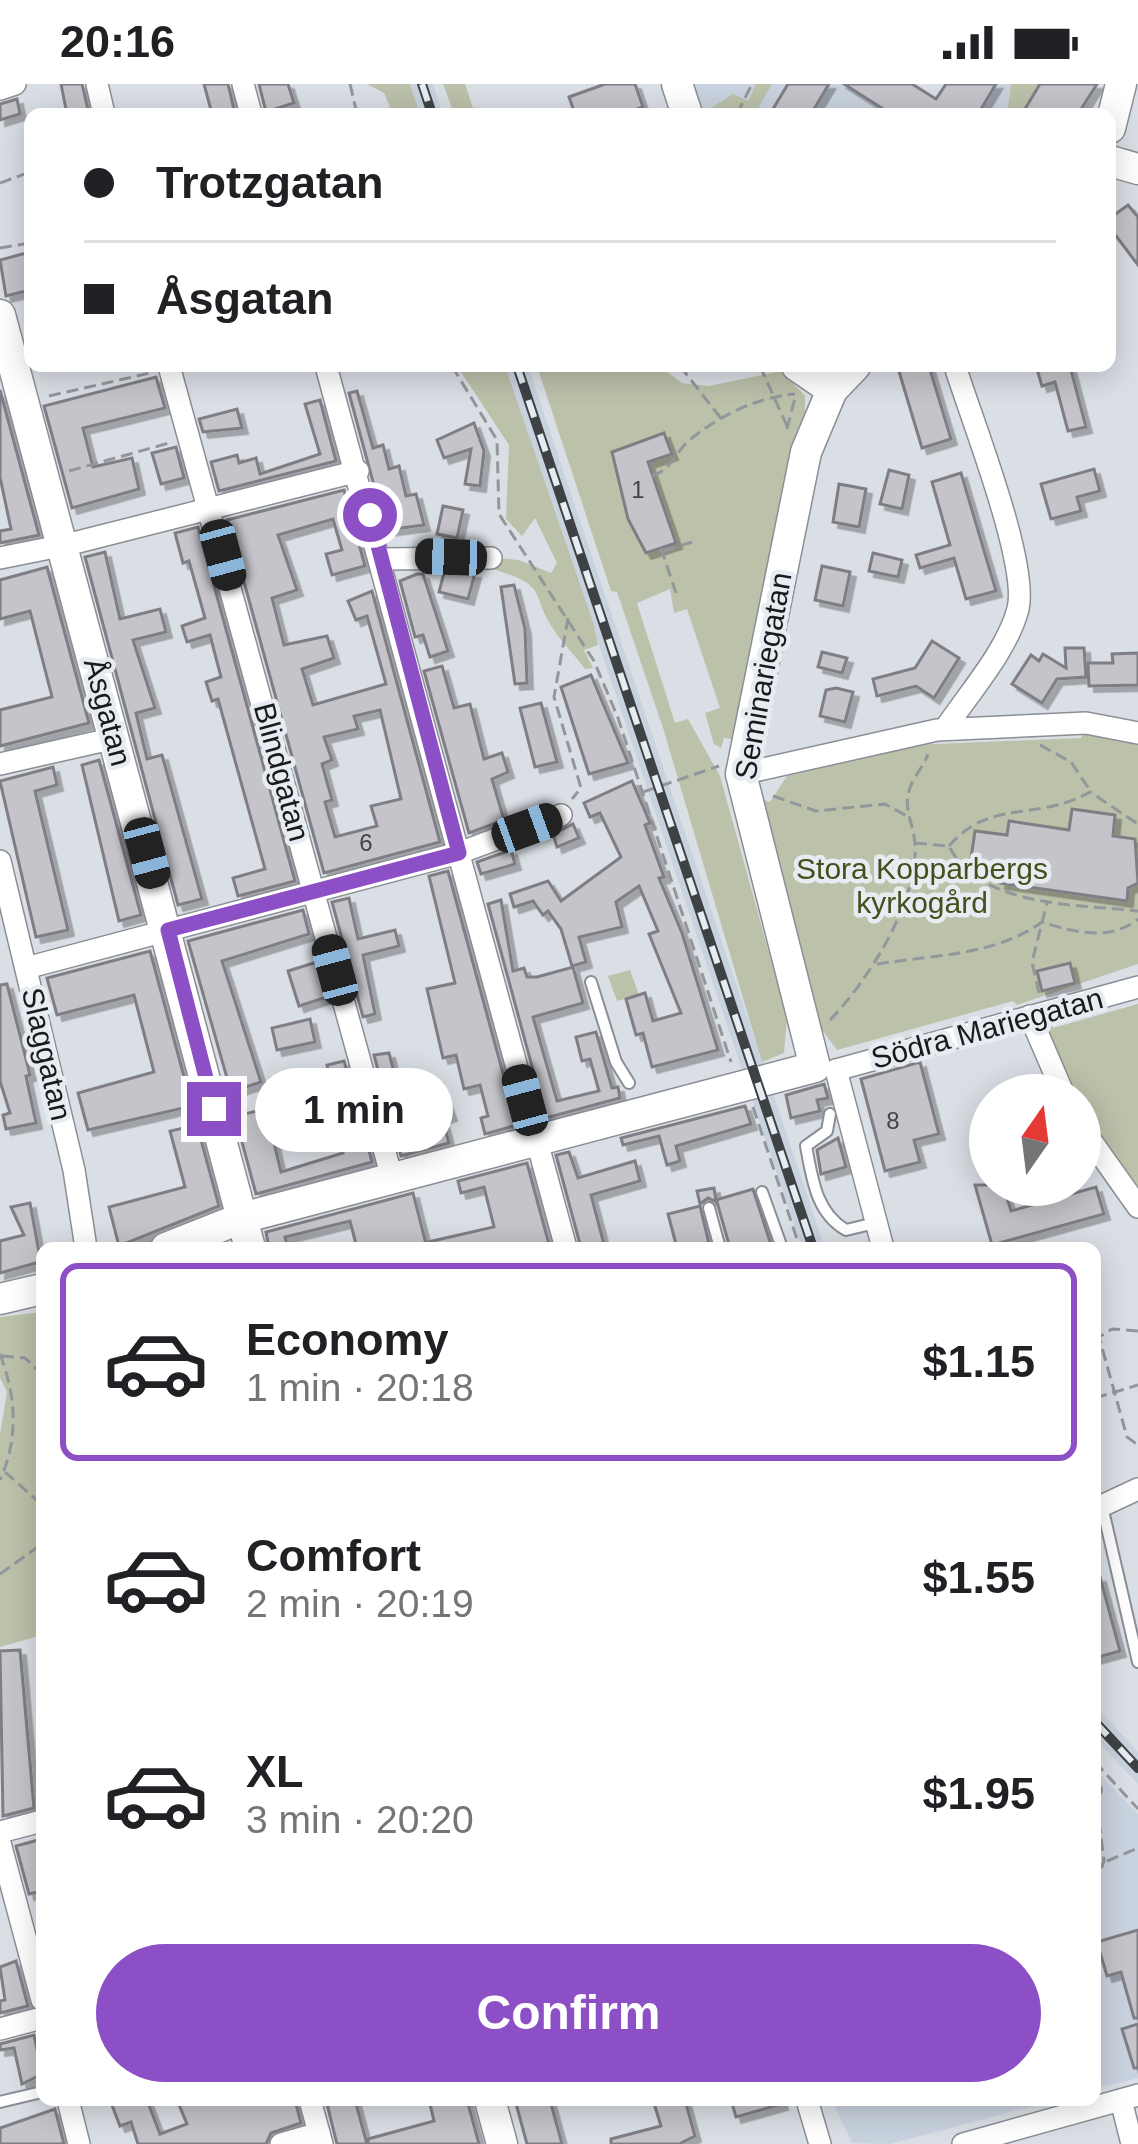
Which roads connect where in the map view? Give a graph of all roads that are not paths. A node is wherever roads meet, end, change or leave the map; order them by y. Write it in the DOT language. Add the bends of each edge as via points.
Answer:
graph roads {
  1 [pos="15,84"];
  2 [pos="0,89"];
  3 [pos="0,315"];
  4 [pos="163,372"];
  5 [pos="328,372"];
  6 [pos="849,372"];
  7 [pos="958,372"];
  8 [pos="797,380"];
  9 [pos="832,390"];
  10 [pos="358,471"];
  11 [pos="210,509"];
  12 [pos="56,547"];
  13 [pos="0,558"];
  14 [pos="490,558"];
  15 [pos="381,559"];
  16 [pos="941,730"];
  17 [pos="1138,734"];
  18 [pos="115,738"];
  19 [pos="0,764"];
  20 [pos="736,774"];
  21 [pos="561,815"];
  22 [pos="459,853"];
  23 [pos="0,861"];
  24 [pos="314,892"];
  25 [pos="168,930"];
  26 [pos="26,968"];
  27 [pos="591,982"];
  28 [pos="1138,987"];
  29 [pos="1035,1006"];
  30 [pos="825,1068"];
  31 [pos="1057,1074"];
  32 [pos="629,1083"];
  33 [pos="830,1114"];
  34 [pos="536,1141"];
  35 [pos="1101,1155"];
  36 [pos="392,1178"];
  37 [pos="762,1192"];
  38 [pos="1138,1207"];
  39 [pos="709,1208"];
  40 [pos="876,1222"];
  41 [pos="238,1231"];
  42 [pos="85,1242"];
  43 [pos="191,1242"];
  44 [pos="564,1242"];
  45 [pos="718,1242"];
  46 [pos="780,1242"];
  47 [pos="881,1242"];
  48 [pos="36,1290"];
  49 [pos="0,1299"];
  50 [pos="1138,1490"];
  51 [pos="1101,1506"];
  52 [pos="1101,1519"];
  53 [pos="1138,1662"];
  54 [pos="36,1823"];
  55 [pos="0,1832"];
  56 [pos="0,1843"];
  57 [pos="36,1978"];
  58 [pos="36,2020"];
  59 [pos="0,2029"];
  60 [pos="36,2093"];
  61 [pos="1129,2097"];
  62 [pos="0,2102"];
  63 [pos="70,2106"];
  64 [pos="312,2106"];
  65 [pos="492,2106"];
  66 [pos="809,2106"];
  67 [pos="1097,2106"];
  68 [pos="320,2139"];
  69 [pos="79,2144"];
  70 [pos="281,2144"];
  71 [pos="502,2144"];
  72 [pos="820,2144"];
  73 [pos="963,2144"];
  74 [pos="1132,2144"];
  1 -- 2 [label="street"];
  3 -- 12 [label="street, Åsgatan"];
  4 -- 11 [label="street, Blindgatan"];
  5 -- 10 [label="street"];
  6 -- 9 [label="street, Seminariegatan"];
  7 -- 16 [label="street" via="1019,598 1011,626"];
  8 -- 9 [label="street"];
  9 -- 20 [label="street, Seminariegatan" via="806,452"];
  10 -- 11 [label="street"];
  10 -- 15 [label="street"];
  11 -- 12 [label="street"];
  11 -- 24 [label="street, Blindgatan"];
  12 -- 13 [label="street"];
  12 -- 18 [label="street, Åsgatan"];
  14 -- 15 [label="street"];
  15 -- 22 [label="street"];
  16 -- 17 [label="street" via="1086,723"];
  16 -- 20 [label="street"];
  18 -- 19 [label="street"];
  18 -- 25 [label="street, Åsgatan"];
  20 -- 30 [label="street, Seminariegatan"];
  21 -- 22 [label="street"];
  22 -- 24 [label="street"];
  22 -- 34 [label="street"];
  23 -- 26 [label="street, Slaggatan"];
  24 -- 25 [label="street"];
  24 -- 36 [label="street, Blindgatan"];
  25 -- 26 [label="street"];
  25 -- 41 [label="street, Åsgatan"];
  26 -- 42 [label="street, Slaggatan"];
  27 -- 32 [label="lane"];
  28 -- 29 [label="street, Södra Mariegatan"];
  29 -- 30 [label="street, Södra Mariegatan"];
  29 -- 31 [label="street"];
  30 -- 34 [label="street, Södra Mariegatan"];
  30 -- 40 [label="street"];
  33 -- 40 [label="lane" via="827,1131 806,1146 815,1192 830,1221 846,1230"];
  34 -- 36 [label="street, Södra Mariegatan"];
  34 -- 44 [label="street"];
  35 -- 38 [label="street"];
  36 -- 41 [label="street, Södra Mariegatan"];
  37 -- 46 [label="lane"];
  39 -- 45 [label="lane"];
  40 -- 47 [label="street"];
  41 -- 43 [label="street, Södra Mariegatan"];
  48 -- 49 [label="street"];
  50 -- 51 [label="street"];
  52 -- 53 [label="lane"];
  54 -- 55 [label="street"];
  56 -- 57 [label="street"];
  58 -- 59 [label="street"];
  60 -- 62 [label="lane"];
  61 -- 74 [label="street"];
  63 -- 69 [label="street"];
  64 -- 68 [label="street"];
  65 -- 71 [label="street"];
  66 -- 72 [label="street"];
  67 -- 73 [label="street"];
  68 -- 70 [label="street"];
}
